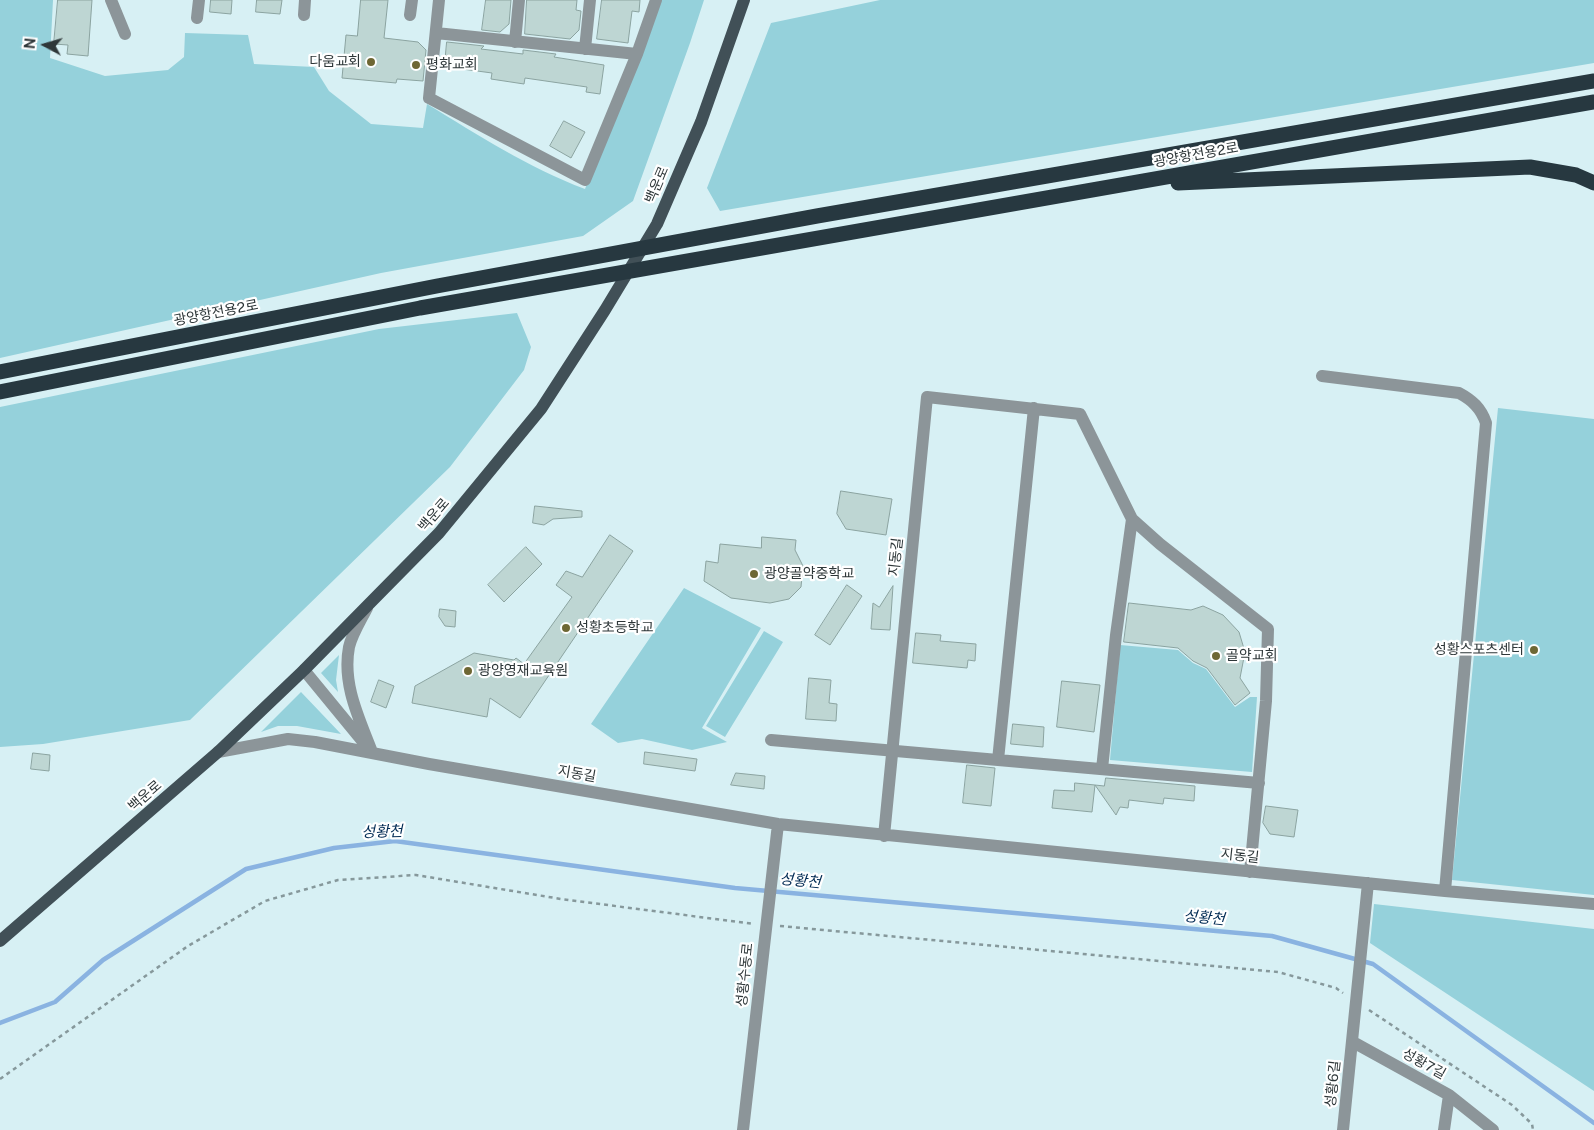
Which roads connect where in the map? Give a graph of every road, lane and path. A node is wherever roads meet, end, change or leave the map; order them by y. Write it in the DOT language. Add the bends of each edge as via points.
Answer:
graph roads {
  1 [pos="111,0"];
  2 [pos="199,0"];
  3 [pos="305,0"];
  4 [pos="412,0"];
  5 [pos="439,0"];
  6 [pos="519,0"];
  7 [pos="590,0"];
  8 [pos="656,0"];
  9 [pos="744,0"];
  10 [pos="304,15"];
  11 [pos="410,15"];
  12 [pos="197,18"];
  13 [pos="436,33"];
  14 [pos="125,34"];
  15 [pos="515,42"];
  16 [pos="585,49"];
  17 [pos="637,54"];
  18 [pos="1594,81"];
  19 [pos="1594,102"];
  20 [pos="1594,183"];
  21 [pos="1114,186"];
  22 [pos="0,372"];
  23 [pos="1322,376"];
  24 [pos="0,392"];
  25 [pos="1034,408"];
  26 [pos="1132,519"];
  27 [pos="368,604"];
  28 [pos="304,670"];
  29 [pos="771,740"];
  30 [pos="891,750"];
  31 [pos="218,752"];
  32 [pos="372,752"];
  33 [pos="998,760"];
  34 [pos="1102,769"];
  35 [pos="1259,783"];
  36 [pos="778,824"];
  37 [pos="884,836"];
  38 [pos="1250,872"];
  39 [pos="1368,883"];
  40 [pos="1445,891"];
  41 [pos="1594,904"];
  42 [pos="0,941"];
  43 [pos="1353,1042"];
  44 [pos="1449,1095"];
  45 [pos="743,1130"];
  46 [pos="1343,1130"];
  47 [pos="1444,1130"];
  48 [pos="1493,1130"];
  1 -- 14 [label="street"];
  2 -- 12 [label="street"];
  3 -- 10 [label="street"];
  4 -- 11 [label="street"];
  5 -- 13 [label="street"];
  6 -- 15 [label="street"];
  7 -- 16 [label="street"];
  8 -- 17 [label="street"];
  9 -- 27 [label="main road, 백운로" via="701,122 656,224 605,310 542,410 439,533"];
  13 -- 15 [label="street"];
  13 -- 17 [label="street" via="429,98 585,180"];
  15 -- 16 [label="street"];
  16 -- 17 [label="street"];
  18 -- 22 [label="highway, 광양항전용2로" via="817,216 437,286"];
  19 -- 21 [label="highway, 광양항전용2로"];
  20 -- 21 [label="highway" via="1576,175 1530,167"];
  21 -- 24 [label="highway, 광양항전용2로" via="420,308"];
  23 -- 40 [label="street" via="1459,392 1477,405 1486,423"];
  25 -- 26 [label="street" via="1080,414"];
  25 -- 30 [label="street, 지동길" via="927,397"];
  25 -- 33 [label="street"];
  26 -- 34 [label="street"];
  26 -- 35 [label="street" via="1268,629"];
  27 -- 28 [label="main road, 백운로"];
  27 -- 32 [label="street" via="349,646 347,676 353,703"];
  28 -- 31 [label="main road, 백운로"];
  28 -- 32 [label="street"];
  29 -- 30 [label="street"];
  30 -- 33 [label="street"];
  30 -- 37 [label="street, 지동길"];
  31 -- 32 [label="street, 지동길" via="288,738"];
  31 -- 42 [label="main road, 백운로"];
  32 -- 36 [label="street, 지동길"];
  33 -- 34 [label="street"];
  34 -- 35 [label="street"];
  35 -- 38 [label="street"];
  36 -- 37 [label="street, 지동길"];
  36 -- 45 [label="street, 성황수동로"];
  37 -- 38 [label="street, 지동길"];
  38 -- 39 [label="street, 지동길"];
  39 -- 40 [label="street, 지동길"];
  39 -- 43 [label="street, 성황6길"];
  40 -- 41 [label="street, 지동길"];
  43 -- 44 [label="street, 성황7길"];
  43 -- 46 [label="street, 성황6길"];
  44 -- 47 [label="street, 성황7길"];
  44 -- 48 [label="street"];
}
